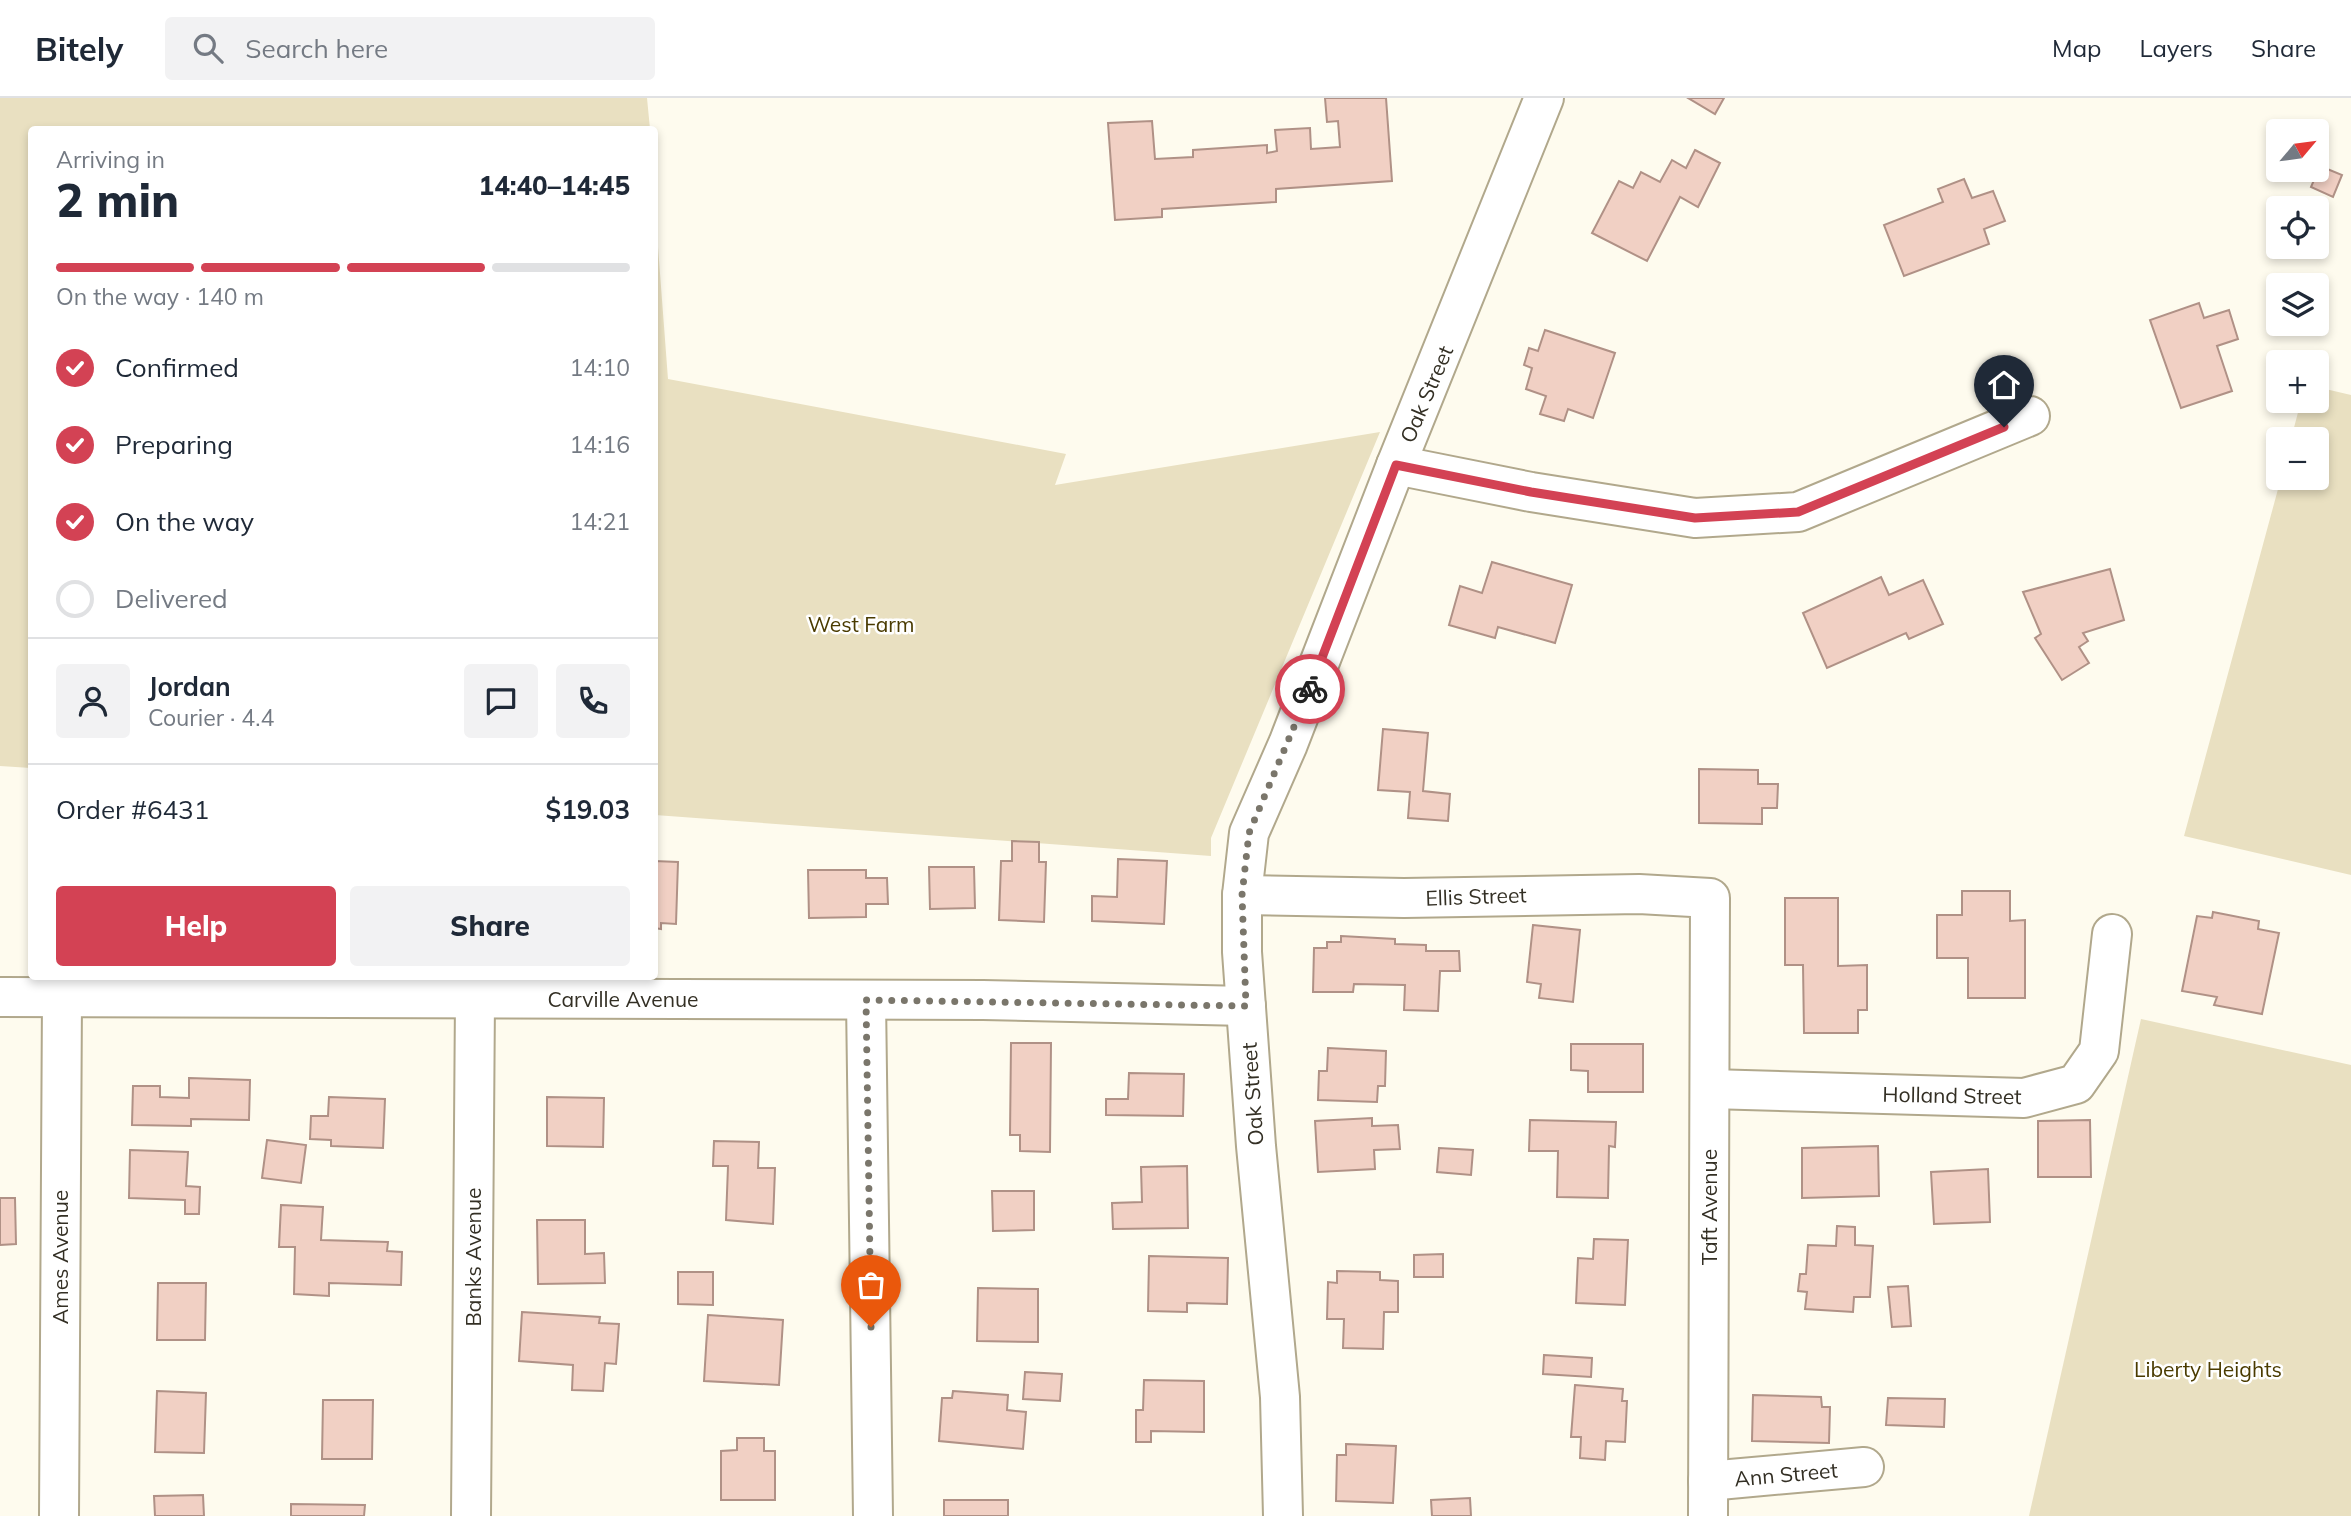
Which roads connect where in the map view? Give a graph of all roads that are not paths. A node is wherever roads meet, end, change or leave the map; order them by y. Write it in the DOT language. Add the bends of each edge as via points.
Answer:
graph roads {
  1 [pos="1544,98"];
  2 [pos="2030,416"];
  3 [pos="1396,465"];
  4 [pos="1242,895"];
  5 [pos="1710,898"];
  6 [pos="2112,934"];
  7 [pos="0,997"];
  8 [pos="62,997"];
  9 [pos="475,998"];
  10 [pos="866,1000"];
  11 [pos="1246,1006"];
  12 [pos="1710,1089"];
  13 [pos="1864,1467"];
  14 [pos="1708,1499"];
  15 [pos="59,1516"];
  16 [pos="471,1516"];
  17 [pos="873,1516"];
  18 [pos="1283,1516"];
  1 -- 3 [label="street, Oak Street"];
  2 -- 3 [label="street" via="1798,512 1695,518"];
  3 -- 4 [label="street, Oak Street" via="1249,833"];
  4 -- 5 [label="street, Ellis Street" via="1639,894"];
  4 -- 11 [label="street, Oak Street"];
  5 -- 12 [label="street, Taft Avenue"];
  6 -- 12 [label="street, Holland Street" via="2099,1051 2076,1084 2024,1098"];
  7 -- 8 [label="street, Carville Avenue"];
  8 -- 9 [label="street, Carville Avenue"];
  8 -- 15 [label="street, Ames Avenue"];
  9 -- 10 [label="street, Carville Avenue"];
  9 -- 16 [label="street, Banks Avenue"];
  10 -- 11 [label="street, Carville Avenue"];
  10 -- 17 [label="street"];
  11 -- 18 [label="street, Oak Street" via="1280,1397"];
  12 -- 14 [label="street, Taft Avenue"];
  13 -- 14 [label="street, Ann Street"];
}
